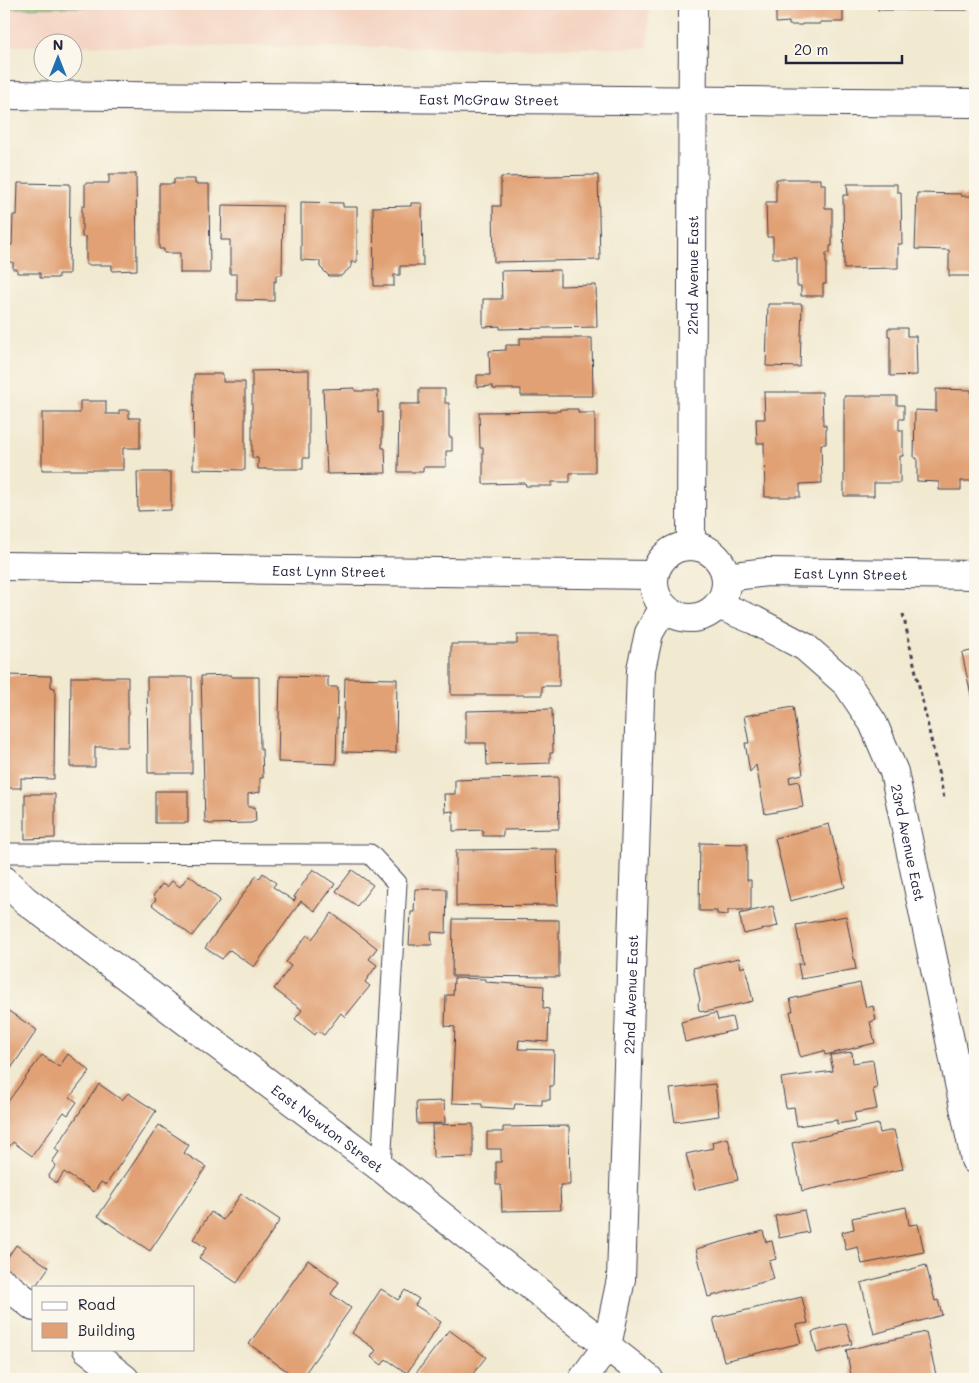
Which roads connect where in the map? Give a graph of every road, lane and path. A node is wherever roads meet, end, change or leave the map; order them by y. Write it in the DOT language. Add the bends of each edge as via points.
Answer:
graph roads {
  1 [pos="693,4"];
  2 [pos="4,95"];
  3 [pos="692,100"];
  4 [pos="975,103"];
  5 [pos="691,545"];
  6 [pos="4,566"];
  7 [pos="654,575"];
  8 [pos="975,575"];
  9 [pos="726,577"];
  10 [pos="718,605"];
  11 [pos="664,607"];
  12 [pos="903,614"];
  13 [pos="944,798"];
  14 [pos="4,853"];
  15 [pos="4,880"];
  16 [pos="975,1160"];
  17 [pos="381,1168"];
  18 [pos="4,1283"];
  19 [pos="32,1305"];
  20 [pos="607,1346"];
  21 [pos="88,1350"];
  22 [pos="125,1379"];
  23 [pos="583,1379"];
  24 [pos="649,1379"];
  1 -- 3 [label="street, 22nd Avenue East"];
  2 -- 3 [label="street, East McGraw Street"];
  3 -- 4 [label="street, East McGraw Street"];
  3 -- 5 [label="street, 22nd Avenue East"];
  5 -- 7 [label="street" via="666,554"];
  5 -- 9 [label="street" via="701,546 721,560"];
  6 -- 7 [label="street, East Lynn Street"];
  7 -- 11 [label="street" via="654,586"];
  8 -- 9 [label="street, East Lynn Street" via="767,572"];
  9 -- 10 [label="street" via="724,596"];
  10 -- 11 [label="street" via="697,618 685,618"];
  10 -- 16 [label="street, 23rd Avenue East" via="805,647 847,684 873,723 894,772"];
  11 -- 20 [label="street, 22nd Avenue East" via="649,633 641,669 620,1279"];
  12 -- 13 [label="path"];
  14 -- 17 [label="lane" via="370,854 397,883"];
  15 -- 17 [label="street, East Newton Street" via="26,900"];
  17 -- 20 [label="street, East Newton Street"];
  18 -- 19 [label="street"];
  20 -- 23 [label="street, 22nd Avenue East"];
  20 -- 24 [label="street, East Newton Street"];
  21 -- 22 [label="street"];
}
